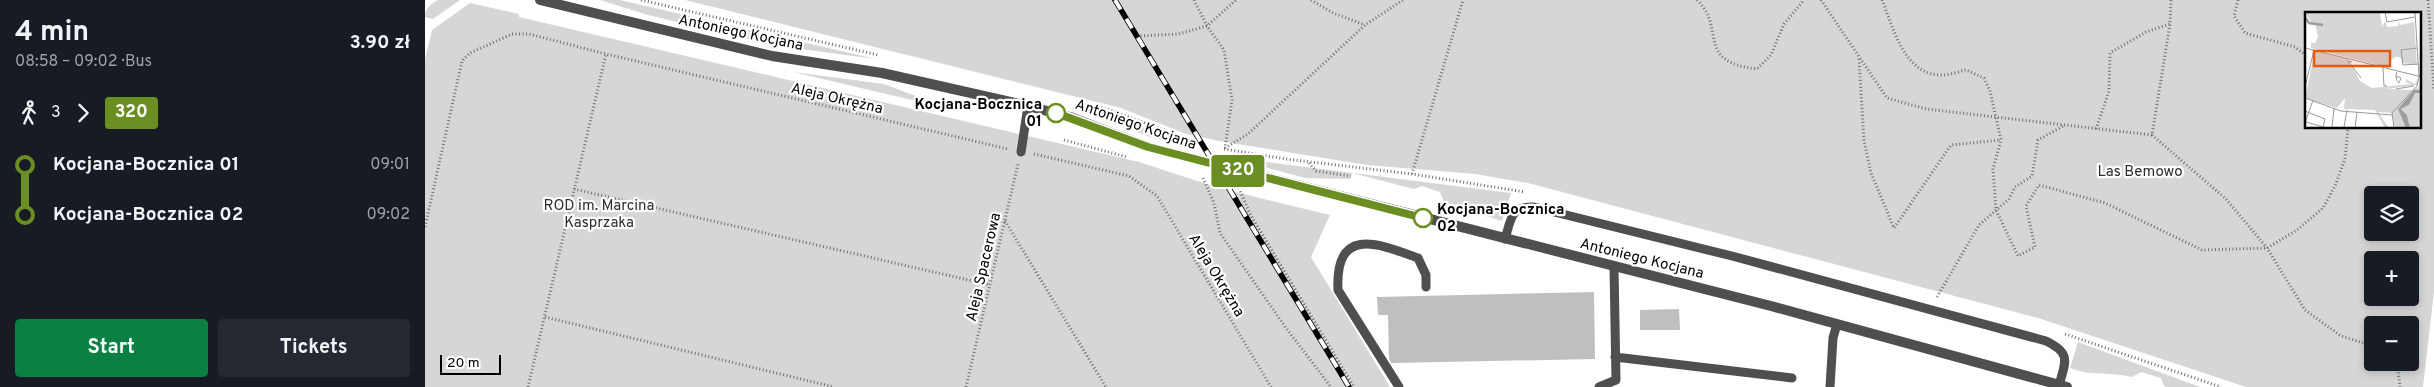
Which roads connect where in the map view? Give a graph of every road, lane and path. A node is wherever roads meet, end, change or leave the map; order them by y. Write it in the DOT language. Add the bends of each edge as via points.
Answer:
graph roads {
  1 [pos="540,0"];
  2 [pos="641,0"];
  3 [pos="1194,0"];
  4 [pos="1236,0"];
  5 [pos="1311,0"];
  6 [pos="1403,0"];
  7 [pos="1463,0"];
  8 [pos="1697,0"];
  9 [pos="1804,0"];
  10 [pos="1821,0"];
  11 [pos="1883,0"];
  12 [pos="2171,0"];
  13 [pos="2238,0"];
  14 [pos="2428,0"];
  15 [pos="2170,24"];
  16 [pos="1365,25"];
  17 [pos="1207,26"];
  18 [pos="1137,36"];
  19 [pos="606,54"];
  20 [pos="2305,54"];
  21 [pos="881,56"];
  22 [pos="1859,58"];
  23 [pos="2434,90"];
  24 [pos="1028,106"];
  25 [pos="1996,116"];
  26 [pos="2065,125"];
  27 [pos="2096,128"];
  28 [pos="2348,129"];
  29 [pos="2152,135"];
  30 [pos="2001,140"];
  31 [pos="1021,152"];
  32 [pos="1309,162"];
  33 [pos="1412,174"];
  34 [pos="1351,176"];
  35 [pos="1203,178"];
  36 [pos="1239,188"];
  37 [pos="574,189"];
  38 [pos="1996,210"];
  39 [pos="1005,221"];
  40 [pos="425,227"];
  41 [pos="1505,239"];
  42 [pos="2267,248"];
  43 [pos="1614,267"];
  44 [pos="990,285"];
  45 [pos="1426,287"];
  46 [pos="1936,300"];
  47 [pos="545,317"];
  48 [pos="1837,324"];
  49 [pos="2364,343"];
  50 [pos="1615,357"];
  51 [pos="2398,371"];
  52 [pos="1792,378"];
  53 [pos="2063,386"];
  54 [pos="528,387"];
  55 [pos="834,387"];
  56 [pos="966,387"];
  57 [pos="1106,387"];
  58 [pos="1271,387"];
  59 [pos="1331,387"];
  60 [pos="1354,387"];
  61 [pos="1399,387"];
  62 [pos="1599,387"];
  63 [pos="1830,387"];
  64 [pos="2400,387"];
  1 -- 24 [label="street, Antoniego Kocjana" via="772,56 882,73"];
  2 -- 21 [label="path"];
  3 -- 17 [label="path"];
  4 -- 17 [label="path"];
  5 -- 16 [label="path" via="1333,13"];
  6 -- 16 [label="path"];
  7 -- 33 [label="path"];
  8 -- 9 [label="path" via="1705,8 1717,52 1736,66 1757,69 1771,55 1784,24"];
  10 -- 22 [label="path"];
  11 -- 25 [label="path" via="1909,61 1929,73 1944,75 1966,70 1984,78"];
  12 -- 15 [label="path"];
  13 -- 20 [label="path" via="2234,16 2245,33 2295,46"];
  14 -- 23 [label="path"];
  15 -- 27 [label="path" via="2146,32 2110,53 2109,91"];
  15 -- 29 [label="path"];
  16 -- 17 [label="path" via="1248,134 1225,149 1232,100 1224,50"];
  17 -- 18 [label="path" via="1178,34"];
  19 -- 31 [label="path, Aleja Okrężna"];
  19 -- 37 [label="path"];
  19 -- 40 [label="path, Aleja Okrężna" via="529,34 512,34 470,53 462,61"];
  22 -- 25 [label="path" via="1887,98 1926,109"];
  22 -- 30 [label="path" via="1864,141 1871,173 1894,228 1951,145"];
  24 -- 31 [label="lane"];
  24 -- 41 [label="street, Antoniego Kocjana" via="1070,117 1148,147"];
  25 -- 26 [label="path"];
  25 -- 30 [label="path"];
  26 -- 27 [label="path"];
  26 -- 38 [label="path" via="2038,140 2032,176 2015,187 2009,199"];
  27 -- 29 [label="path"];
  28 -- 42 [label="path" via="2345,159 2323,208 2297,230"];
  29 -- 42 [label="path" via="2226,199"];
  30 -- 38 [label="path" via="1993,169"];
  31 -- 39 [label="path, Aleja Spacerowa"];
  31 -- 58 [label="path, Aleja Okrężna" via="1129,176 1157,196"];
  32 -- 34 [label="path" via="1316,171"];
  35 -- 59 [label="path" via="1214,203 1220,233"];
  36 -- 60 [label="path" via="1250,214"];
  37 -- 44 [label="path"];
  37 -- 47 [label="path"];
  38 -- 42 [label="path" via="2018,256 2035,247 2026,206 2039,186 2105,203 2202,250"];
  38 -- 46 [label="path" via="1979,225"];
  39 -- 44 [label="path, Aleja Spacerowa"];
  39 -- 57 [label="path"];
  41 -- 43 [label="street, Antoniego Kocjana"];
  41 -- 53 [label="lane" via="1517,210 1534,207 1741,259 2046,341 2064,354"];
  42 -- 49 [label="path" via="2305,310 2341,336"];
  43 -- 48 [label="street, Antoniego Kocjana"];
  43 -- 50 [label="lane"];
  44 -- 56 [label="path, Aleja Spacerowa"];
  45 -- 61 [label="lane" via="1418,258 1380,244 1367,243 1351,248 1340,260 1337,290"];
  47 -- 54 [label="path"];
  47 -- 55 [label="path"];
  48 -- 53 [label="street, Antoniego Kocjana"];
  48 -- 63 [label="lane"];
  50 -- 52 [label="lane"];
  50 -- 62 [label="lane" via="1616,380"];
  51 -- 64 [label="path"];
}
